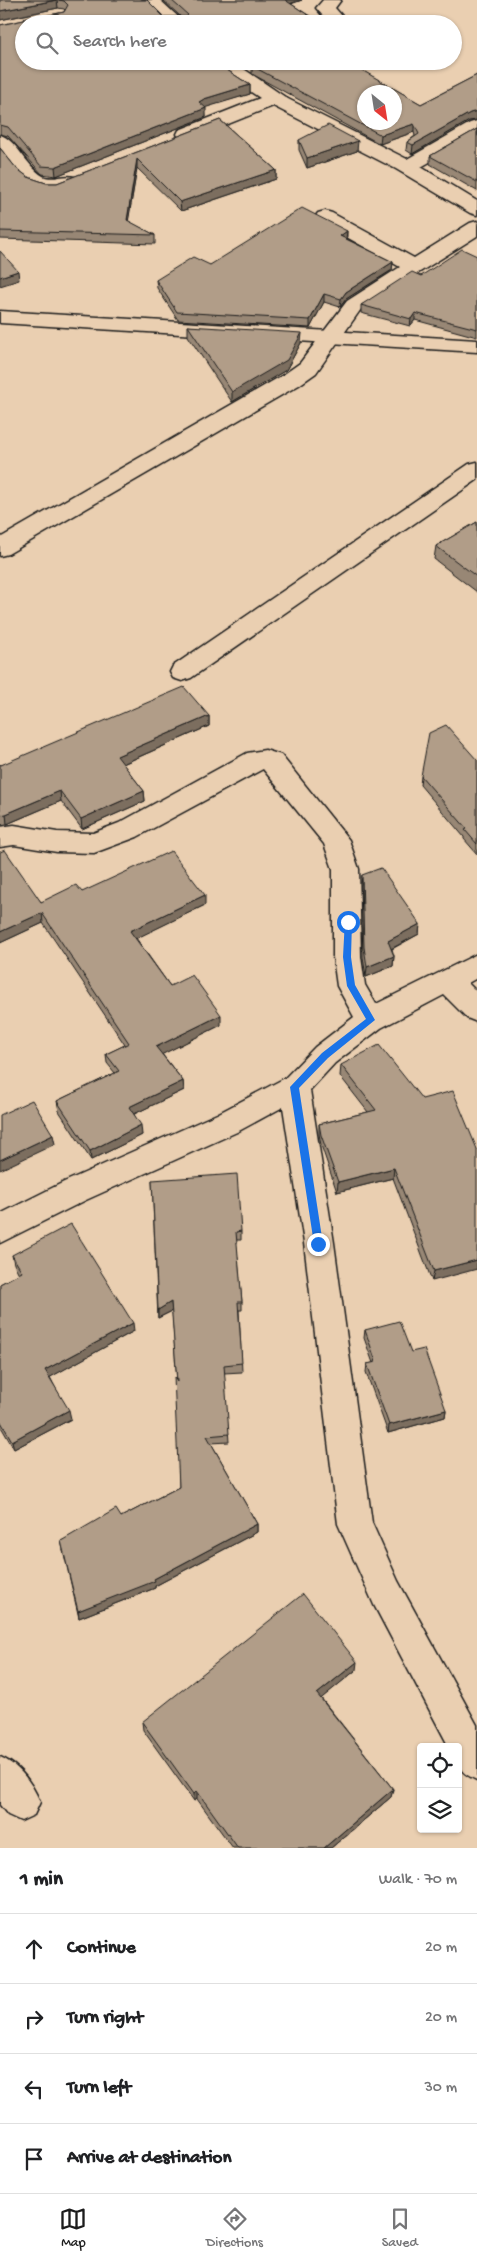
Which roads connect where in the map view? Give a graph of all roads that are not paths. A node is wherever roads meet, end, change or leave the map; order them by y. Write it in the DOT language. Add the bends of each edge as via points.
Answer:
graph roads {
  1 [pos="150,0"];
  2 [pos="332,0"];
  3 [pos="167,15"];
  4 [pos="332,15"];
  5 [pos="231,70"];
  6 [pos="273,100"];
  7 [pos="477,127"];
  8 [pos="0,140"];
  9 [pos="166,142"];
  10 [pos="406,168"];
  11 [pos="85,174"];
  12 [pos="477,209"];
  13 [pos="325,217"];
  14 [pos="477,227"];
  15 [pos="414,267"];
  16 [pos="0,318"];
  17 [pos="331,336"];
  18 [pos="477,346"];
  19 [pos="477,469"];
  20 [pos="0,548"];
  21 [pos="182,672"];
  22 [pos="0,837"];
  23 [pos="477,965"];
  24 [pos="447,980"];
  25 [pos="477,1010"];
  26 [pos="371,1020"];
  27 [pos="295,1087"];
  28 [pos="0,1229"];
  29 [pos="477,1762"];
  1 -- 3 [label="street"];
  2 -- 4 [label="street" via="325,8"];
  5 -- 6 [label="street"];
  6 -- 9 [label="street"];
  6 -- 10 [label="street"];
  7 -- 10 [label="street"];
  8 -- 11 [label="street" via="34,180 42,184 58,184"];
  10 -- 12 [label="street"];
  13 -- 15 [label="street"];
  14 -- 15 [label="street"];
  15 -- 17 [label="street" via="354,305"];
  16 -- 17 [label="street"];
  17 -- 18 [label="street"];
  17 -- 20 [label="street" via="308,368 291,380"];
  19 -- 21 [label="street"];
  22 -- 26 [label="street" via="14,835 57,842 94,843 128,830 256,760 266,759 272,762 336,840 346,869 347,957 351,986"];
  23 -- 24 [label="street"];
  24 -- 25 [label="street"];
  24 -- 26 [label="street"];
  26 -- 27 [label="street" via="325,1055"];
  27 -- 28 [label="street" via="226,1123 75,1190"];
  27 -- 29 [label="street" via="355,1524 386,1593"];
}
